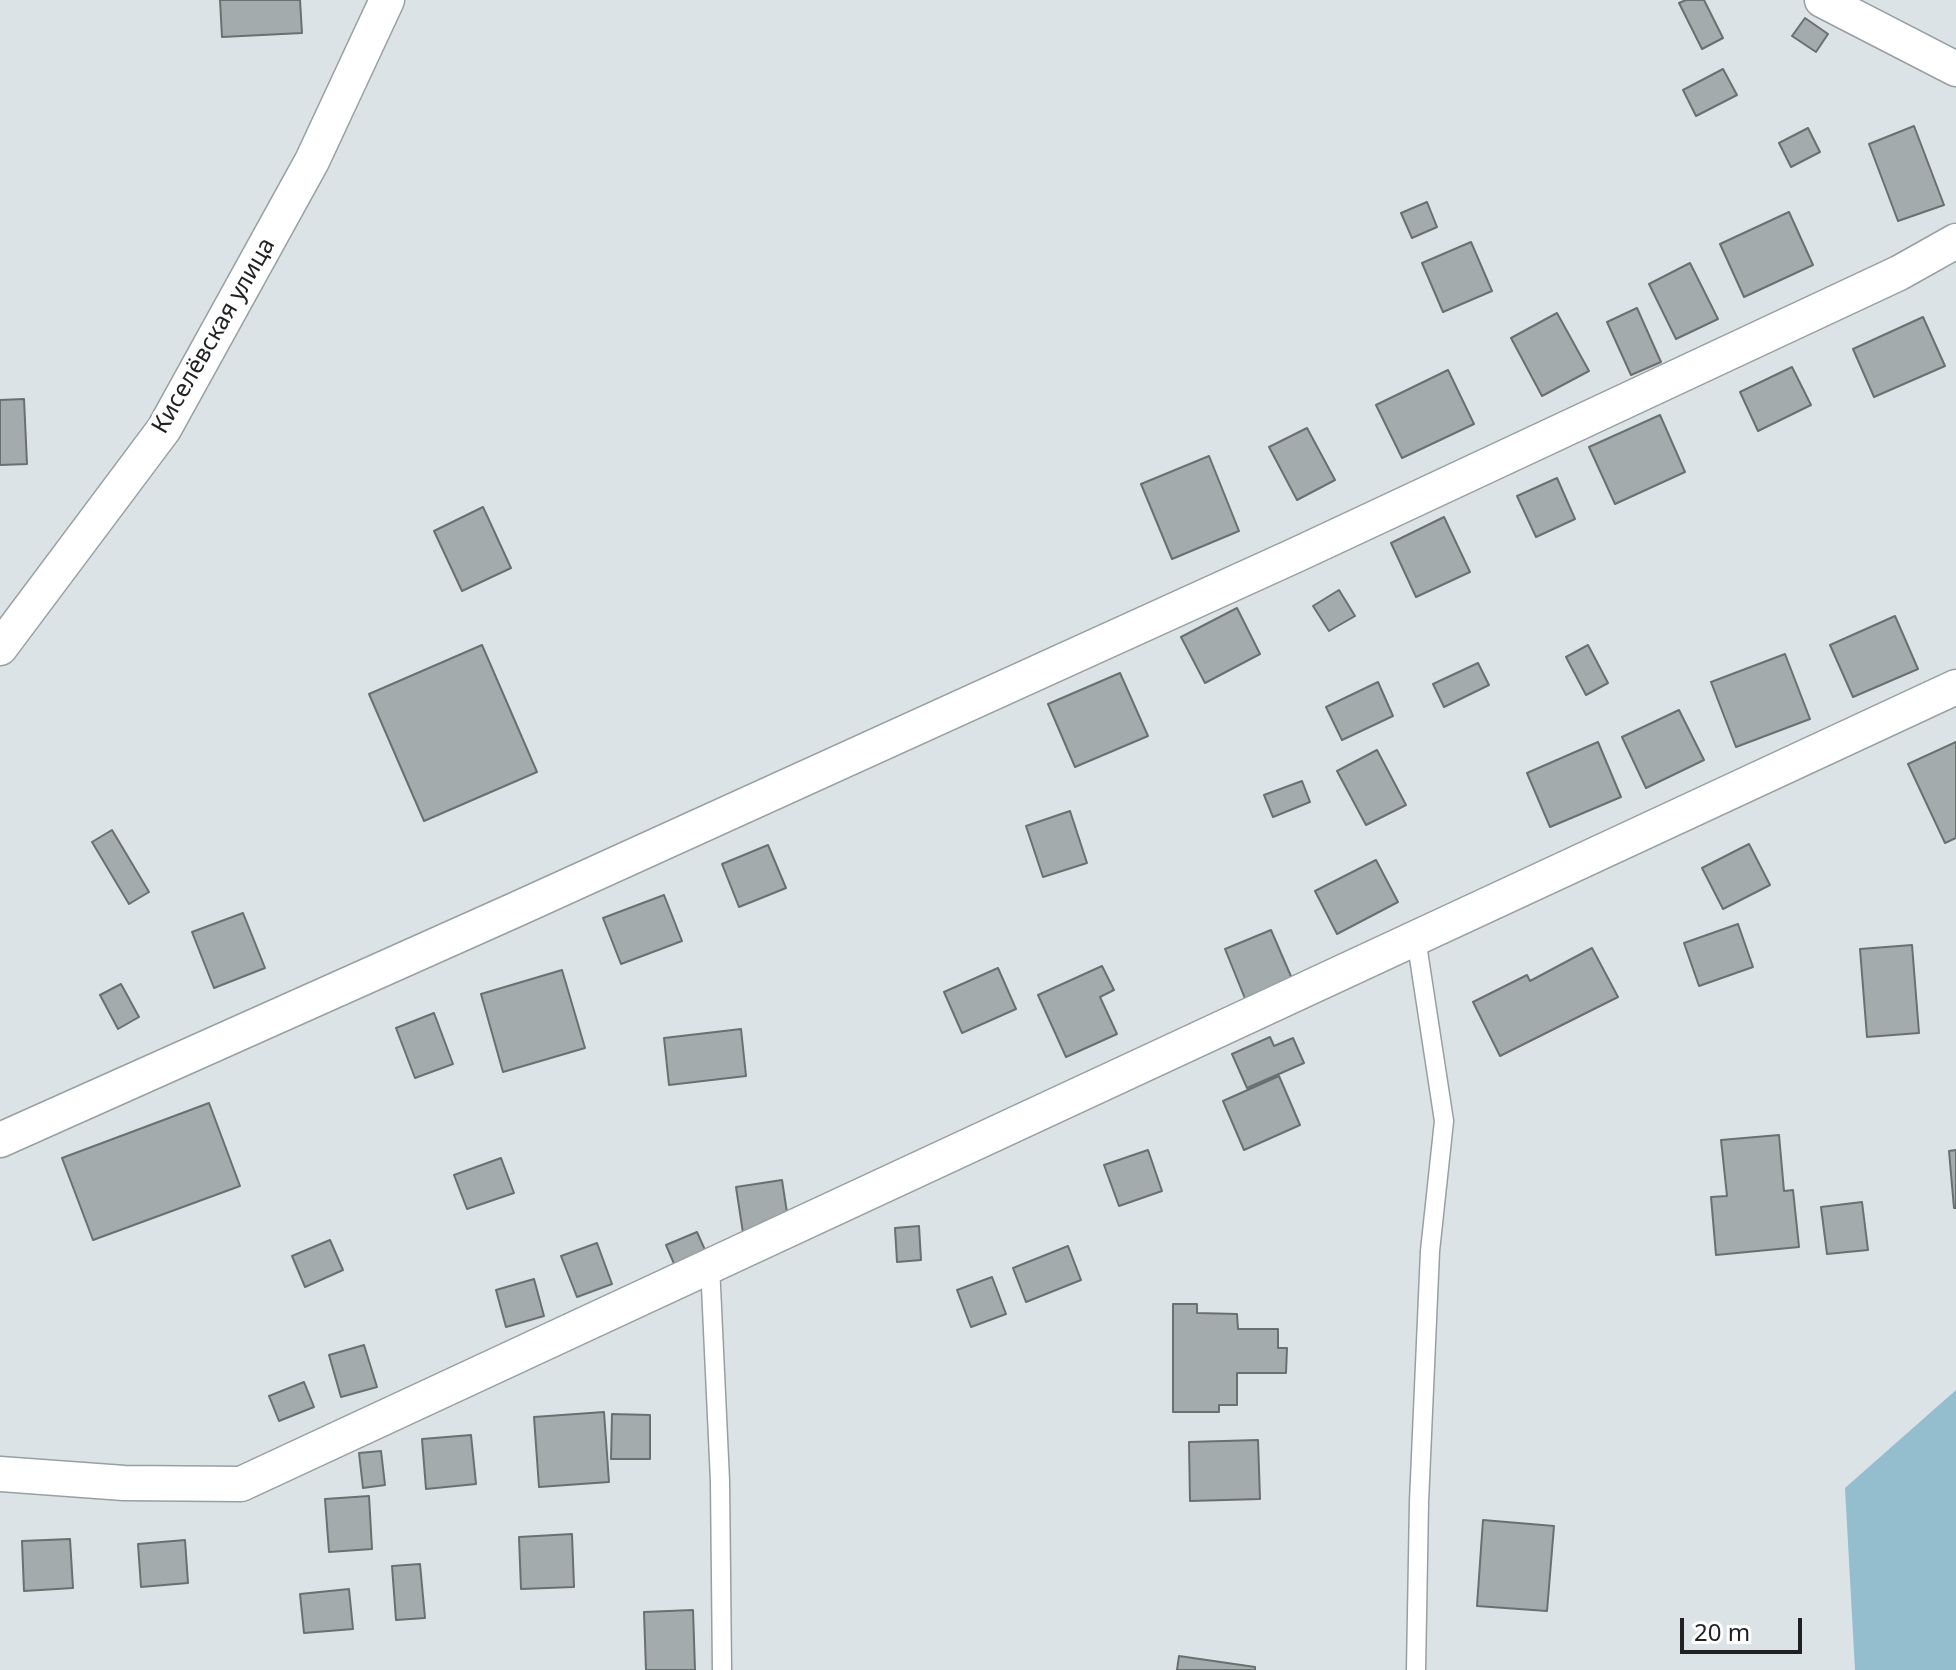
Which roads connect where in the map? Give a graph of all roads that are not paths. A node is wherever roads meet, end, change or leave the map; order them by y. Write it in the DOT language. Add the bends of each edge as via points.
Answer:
graph roads {
  1 [pos="387,0"];
  2 [pos="1822,0"];
  3 [pos="1956,69"];
  4 [pos="1956,241"];
  5 [pos="0,648"];
  6 [pos="1956,687"];
  7 [pos="1416,938"];
  8 [pos="0,1140"];
  9 [pos="710,1265"];
  10 [pos="0,1474"];
  11 [pos="722,1670"];
  12 [pos="1416,1670"];
  1 -- 5 [label="street, Киселёвская улица" via="312,161 164,429"];
  2 -- 3 [label="street"];
  4 -- 8 [label="street" via="1899,273 1296,555"];
  6 -- 7 [label="street"];
  7 -- 9 [label="street"];
  7 -- 12 [label="lane" via="1444,1121 1430,1267"];
  9 -- 10 [label="street" via="241,1484"];
  9 -- 11 [label="lane"];
}
